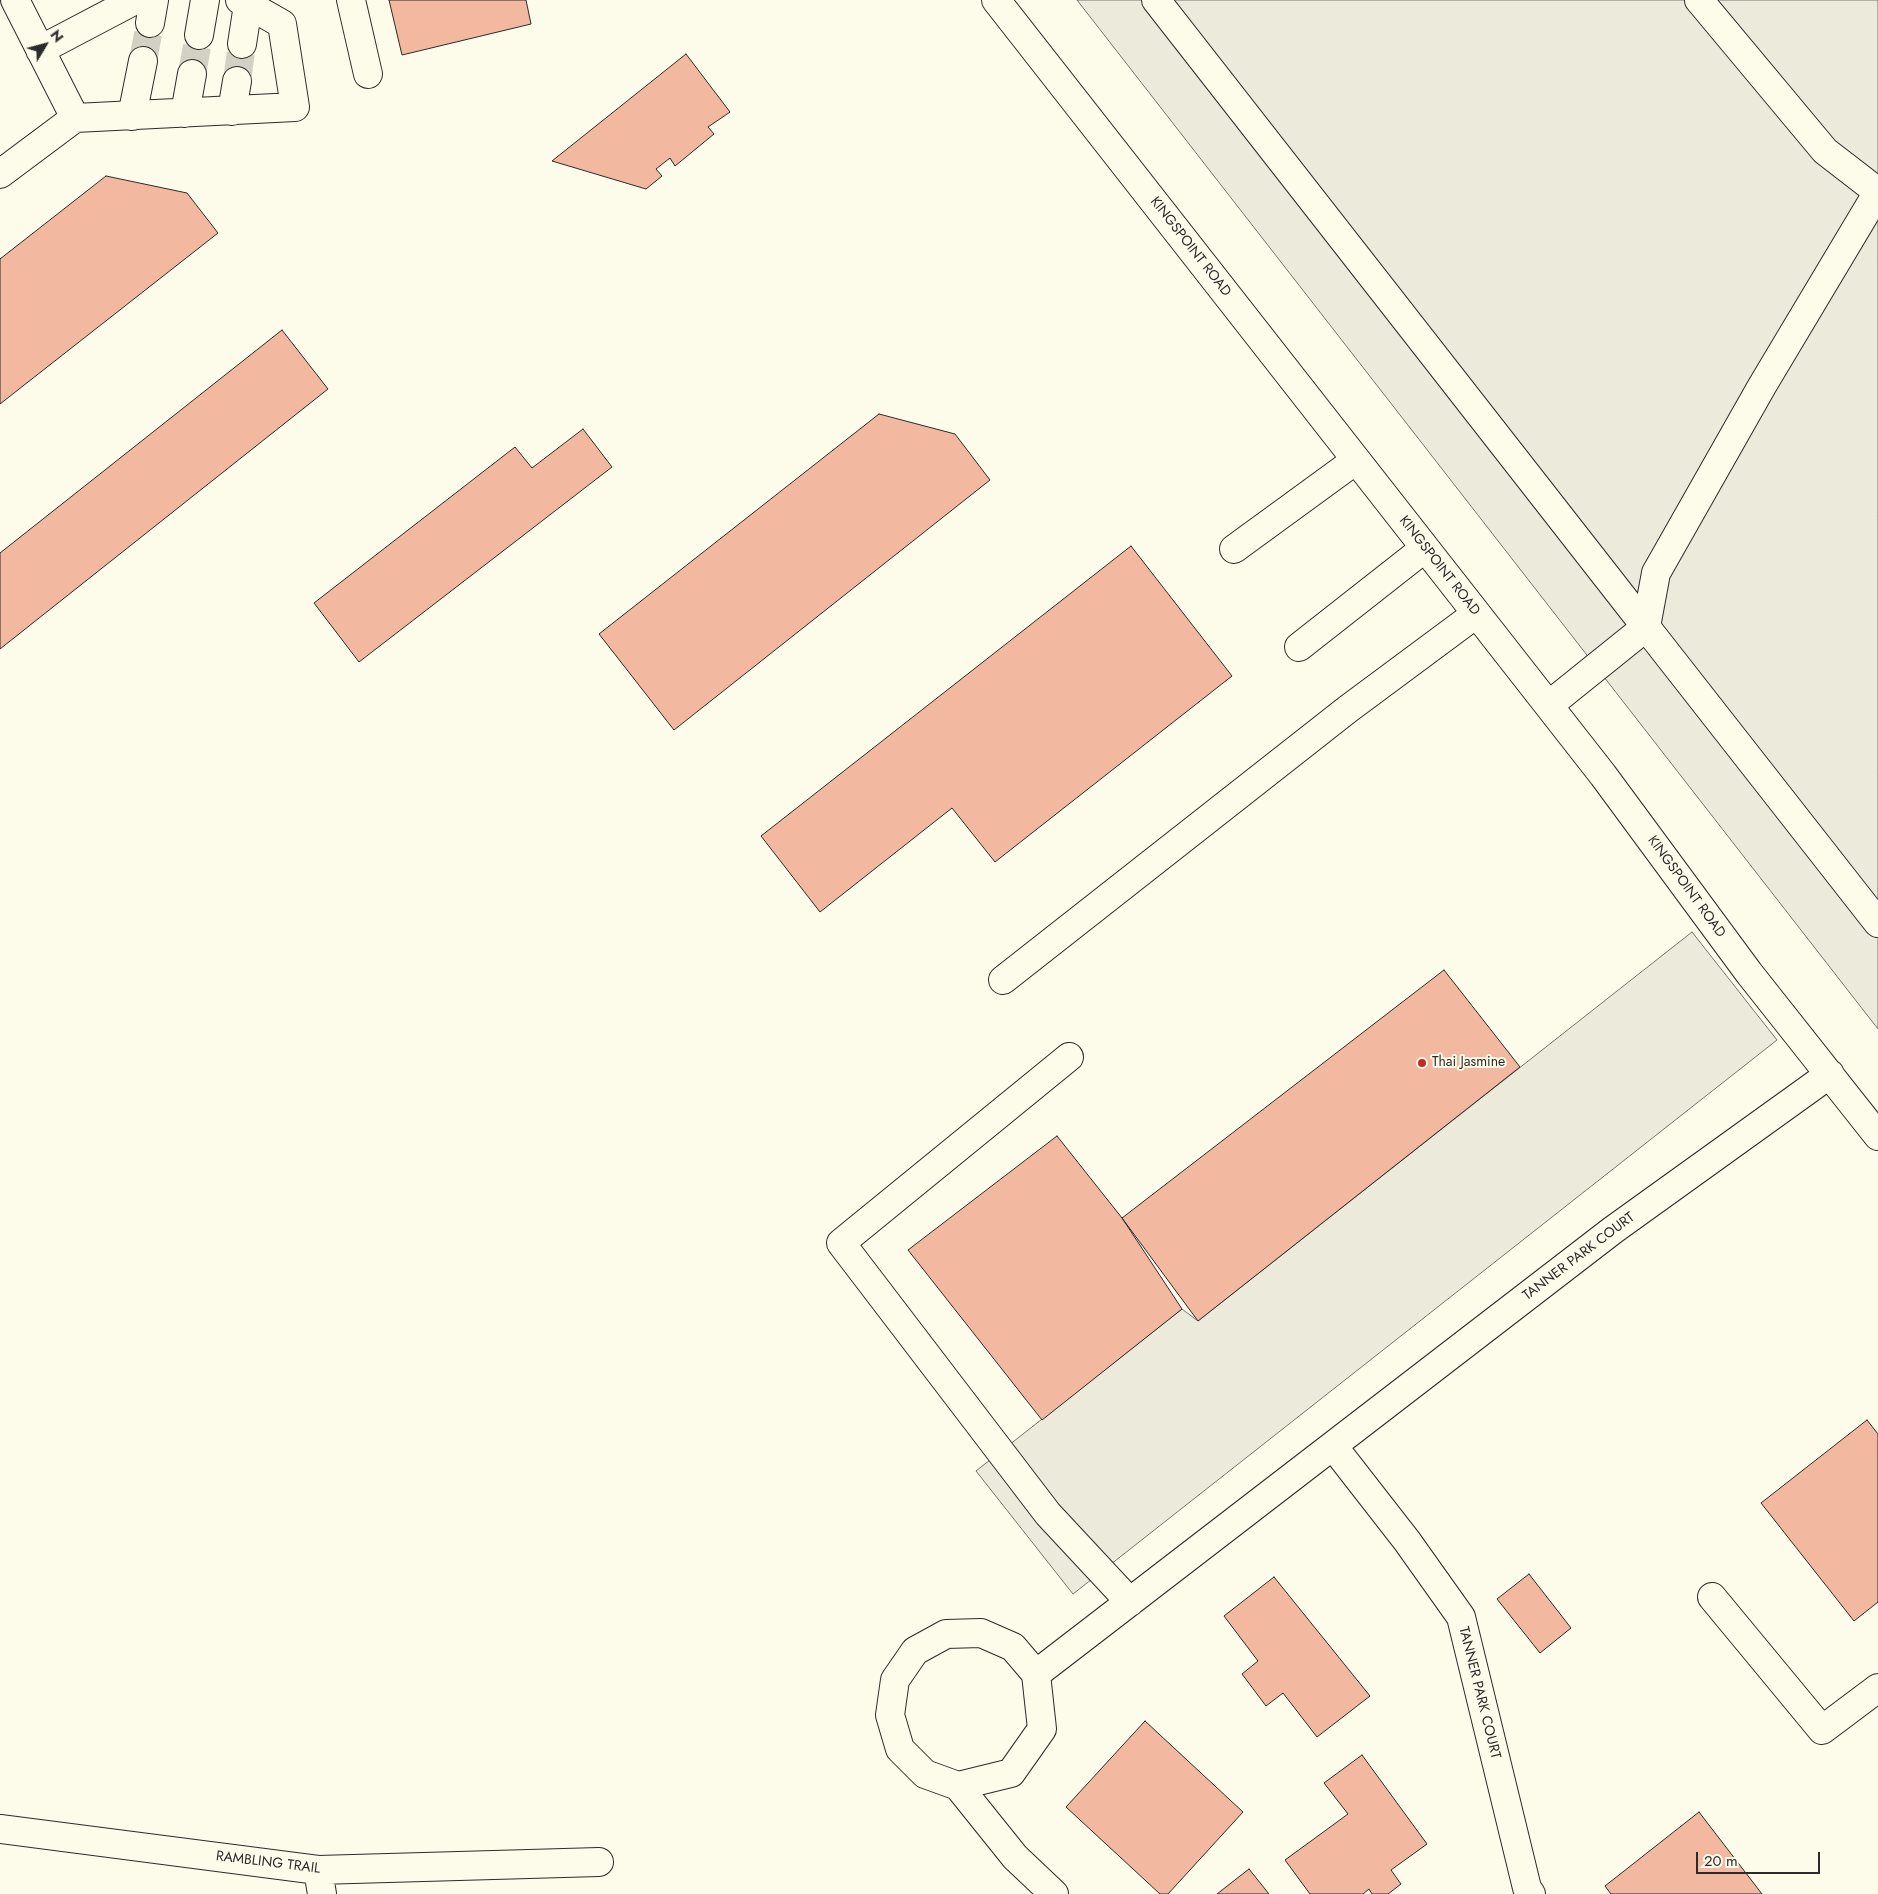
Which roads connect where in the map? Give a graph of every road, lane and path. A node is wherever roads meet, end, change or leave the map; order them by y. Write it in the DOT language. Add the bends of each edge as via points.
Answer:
graph roads {
  1 [pos="15,0"];
  2 [pos="135,0"];
  3 [pos="205,0"];
  4 [pos="351,0"];
  5 [pos="996,0"];
  6 [pos="1156,0"];
  7 [pos="1699,0"];
  8 [pos="244,2"];
  9 [pos="199,34"];
  10 [pos="242,44"];
  11 [pos="40,50"];
  12 [pos="142,61"];
  13 [pos="192,74"];
  14 [pos="368,74"];
  15 [pos="236,81"];
  16 [pos="232,111"];
  17 [pos="185,113"];
  18 [pos="132,116"];
  19 [pos="74,118"];
  20 [pos="0,174"];
  21 [pos="1878,192"];
  22 [pos="1356,460"];
  23 [pos="1425,548"];
  24 [pos="1234,549"];
  25 [pos="1476,614"];
  26 [pos="1646,627"];
  27 [pos="1299,647"];
  28 [pos="1549,705"];
  29 [pos="1878,923"];
  30 [pos="1003,980"];
  31 [pos="1070,1057"];
  32 [pos="1830,1074"];
  33 [pos="1878,1136"];
  34 [pos="1334,1446"];
  35 [pos="1712,1597"];
  36 [pos="1130,1602"];
  37 [pos="1036,1674"];
  38 [pos="1878,1688"];
  39 [pos="958,1786"];
  40 [pos="0,1829"];
  41 [pos="599,1862"];
  42 [pos="320,1882"];
  43 [pos="1526,1892"];
  44 [pos="1054,1894"];
  1 -- 11 [label="street"];
  2 -- 11 [label="street"];
  3 -- 9 [label="street"];
  4 -- 14 [label="street"];
  5 -- 22 [label="street, KINGSPOINT ROAD"];
  6 -- 26 [label="street"];
  7 -- 21 [label="street" via="1825,151"];
  8 -- 10 [label="street"];
  8 -- 16 [label="street" via="282,24 295,107"];
  11 -- 19 [label="street"];
  12 -- 18 [label="street"];
  13 -- 17 [label="street"];
  15 -- 16 [label="street"];
  16 -- 17 [label="street"];
  17 -- 18 [label="street"];
  18 -- 19 [label="street"];
  19 -- 20 [label="street"];
  21 -- 26 [label="street" via="1656,572"];
  22 -- 23 [label="street, KINGSPOINT ROAD"];
  22 -- 24 [label="street"];
  23 -- 25 [label="street, KINGSPOINT ROAD"];
  23 -- 27 [label="street"];
  25 -- 28 [label="street, KINGSPOINT ROAD"];
  25 -- 30 [label="street" via="1348,709"];
  26 -- 28 [label="street"];
  26 -- 29 [label="street"];
  28 -- 32 [label="street, KINGSPOINT ROAD" via="1749,973"];
  31 -- 36 [label="street" via="841,1243 1048,1514"];
  32 -- 33 [label="street, KINGSPOINT ROAD"];
  32 -- 34 [label="street, TANNER PARK COURT" via="1613,1230"];
  34 -- 36 [label="street, TANNER PARK COURT"];
  34 -- 43 [label="street, TANNER PARK COURT" via="1460,1617"];
  35 -- 38 [label="street" via="1822,1730"];
  36 -- 37 [label="street, TANNER PARK COURT"];
  37 -- 39 [label="street" via="1042,1729 1011,1773"];
  37 -- 39 [label="street" via="1013,1647 981,1633 946,1634 915,1651 895,1680 890,1715 900,1749 926,1774"];
  39 -- 44 [label="street" via="1014,1857"];
  40 -- 42 [label="street, RAMBLING TRAIL"];
  41 -- 42 [label="street, RAMBLING TRAIL"];
}
